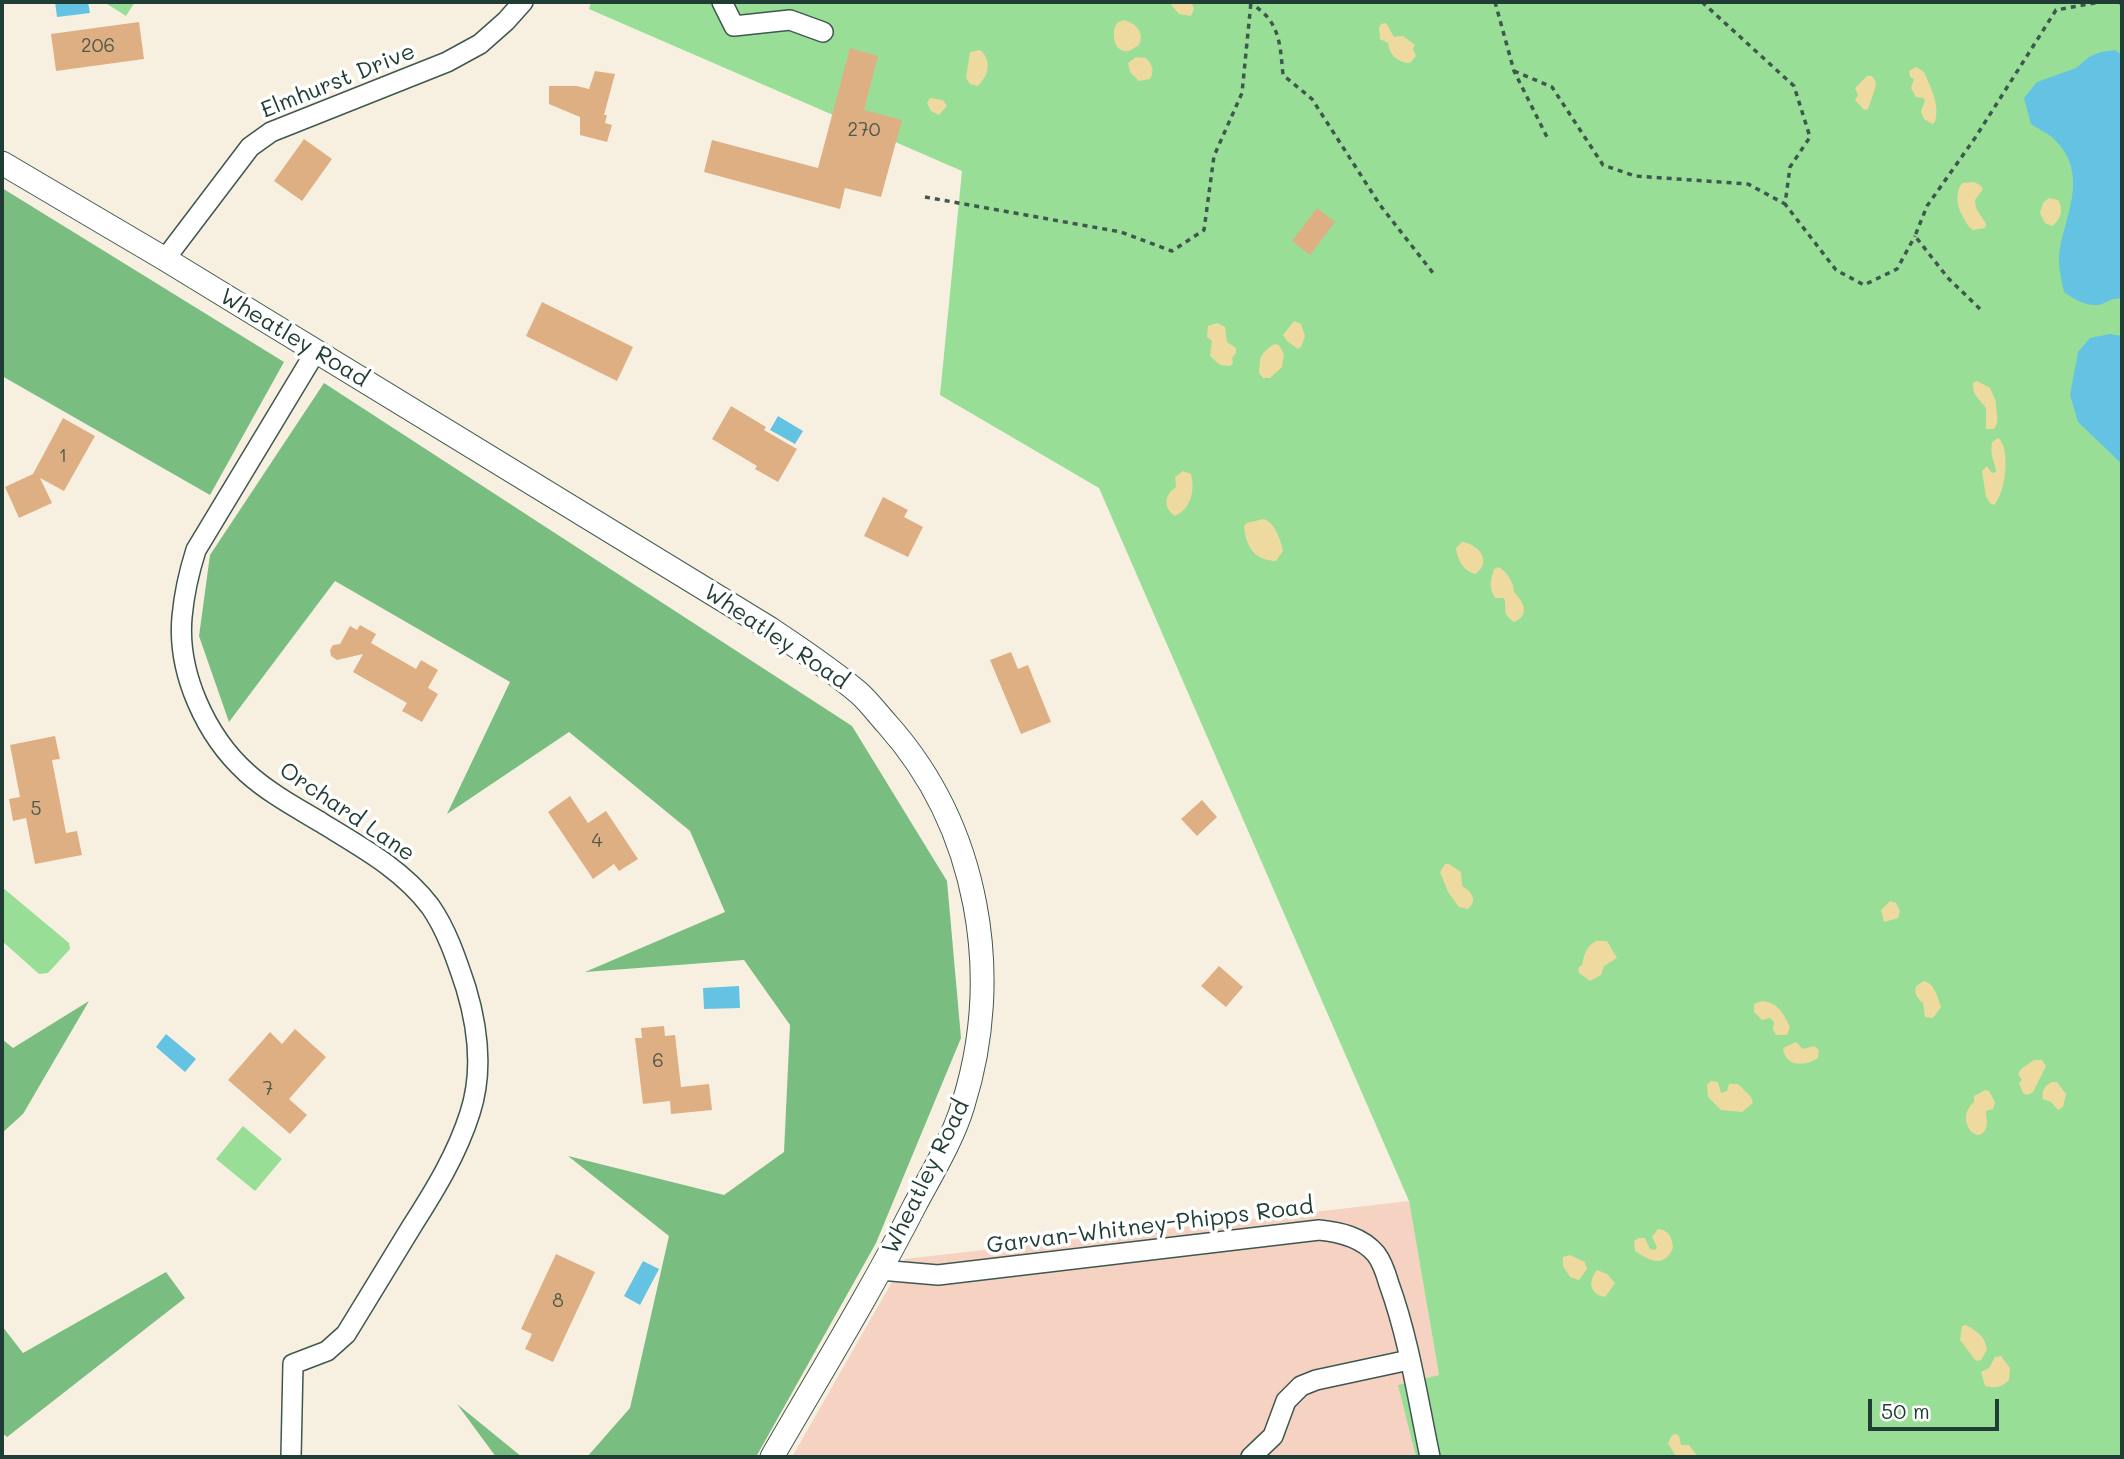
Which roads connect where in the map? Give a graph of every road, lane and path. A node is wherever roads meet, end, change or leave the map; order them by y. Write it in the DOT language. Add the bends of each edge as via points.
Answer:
graph roads {
  1 [pos="523,2"];
  2 [pos="722,2"];
  3 [pos="1250,2"];
  4 [pos="1495,2"];
  5 [pos="1702,2"];
  6 [pos="2100,2"];
  7 [pos="822,32"];
  8 [pos="1514,71"];
  9 [pos="1549,141"];
  10 [pos="2,163"];
  11 [pos="925,197"];
  12 [pos="1785,204"];
  13 [pos="1915,236"];
  14 [pos="165,259"];
  15 [pos="1433,273"];
  16 [pos="1980,309"];
  17 [pos="316,351"];
  18 [pos="880,1270"];
  19 [pos="1409,1360"];
  20 [pos="291,1457"];
  21 [pos="772,1457"];
  22 [pos="1251,1457"];
  23 [pos="1430,1457"];
  1 -- 14 [label="street, Elmhurst Drive" via="480,44 447,62 271,132 250,147"];
  2 -- 7 [label="street" via="734,26 790,20"];
  3 -- 11 [label="path" via="1242,93 1214,156 1204,230 1172,251 1121,232"];
  3 -- 15 [label="path" via="1264,11 1279,34 1283,75 1312,99 1380,205"];
  4 -- 8 [label="path"];
  5 -- 12 [label="path" via="1794,86 1810,138 1790,167"];
  6 -- 13 [label="path" via="2056,10 1927,206"];
  8 -- 9 [label="path"];
  8 -- 12 [label="path" via="1552,88 1603,165 1636,176 1748,184"];
  10 -- 14 [label="main road, Wheatley Road"];
  12 -- 13 [label="path" via="1836,270 1864,285 1897,269"];
  13 -- 16 [label="path"];
  14 -- 17 [label="main road, Wheatley Road"];
  17 -- 18 [label="main road, Wheatley Road" via="811,656 860,694 927,777 964,856 982,957 983,1006 978,1051 963,1106"];
  17 -- 20 [label="street, Orchard Lane" via="195,550 182,620 188,674 211,730 247,774 384,861 430,907 469,999 477,1074 467,1121 441,1179 346,1334 327,1351 293,1364"];
  18 -- 19 [label="street, Garvan-Whitney-Phipps Road" via="938,1275 1335,1231 1358,1239 1381,1261"];
  18 -- 21 [label="main road, Wheatley Road"];
  19 -- 22 [label="street" via="1301,1386 1286,1401 1273,1436"];
  19 -- 23 [label="street, Garvan-Whitney-Phipps Road"];
}
